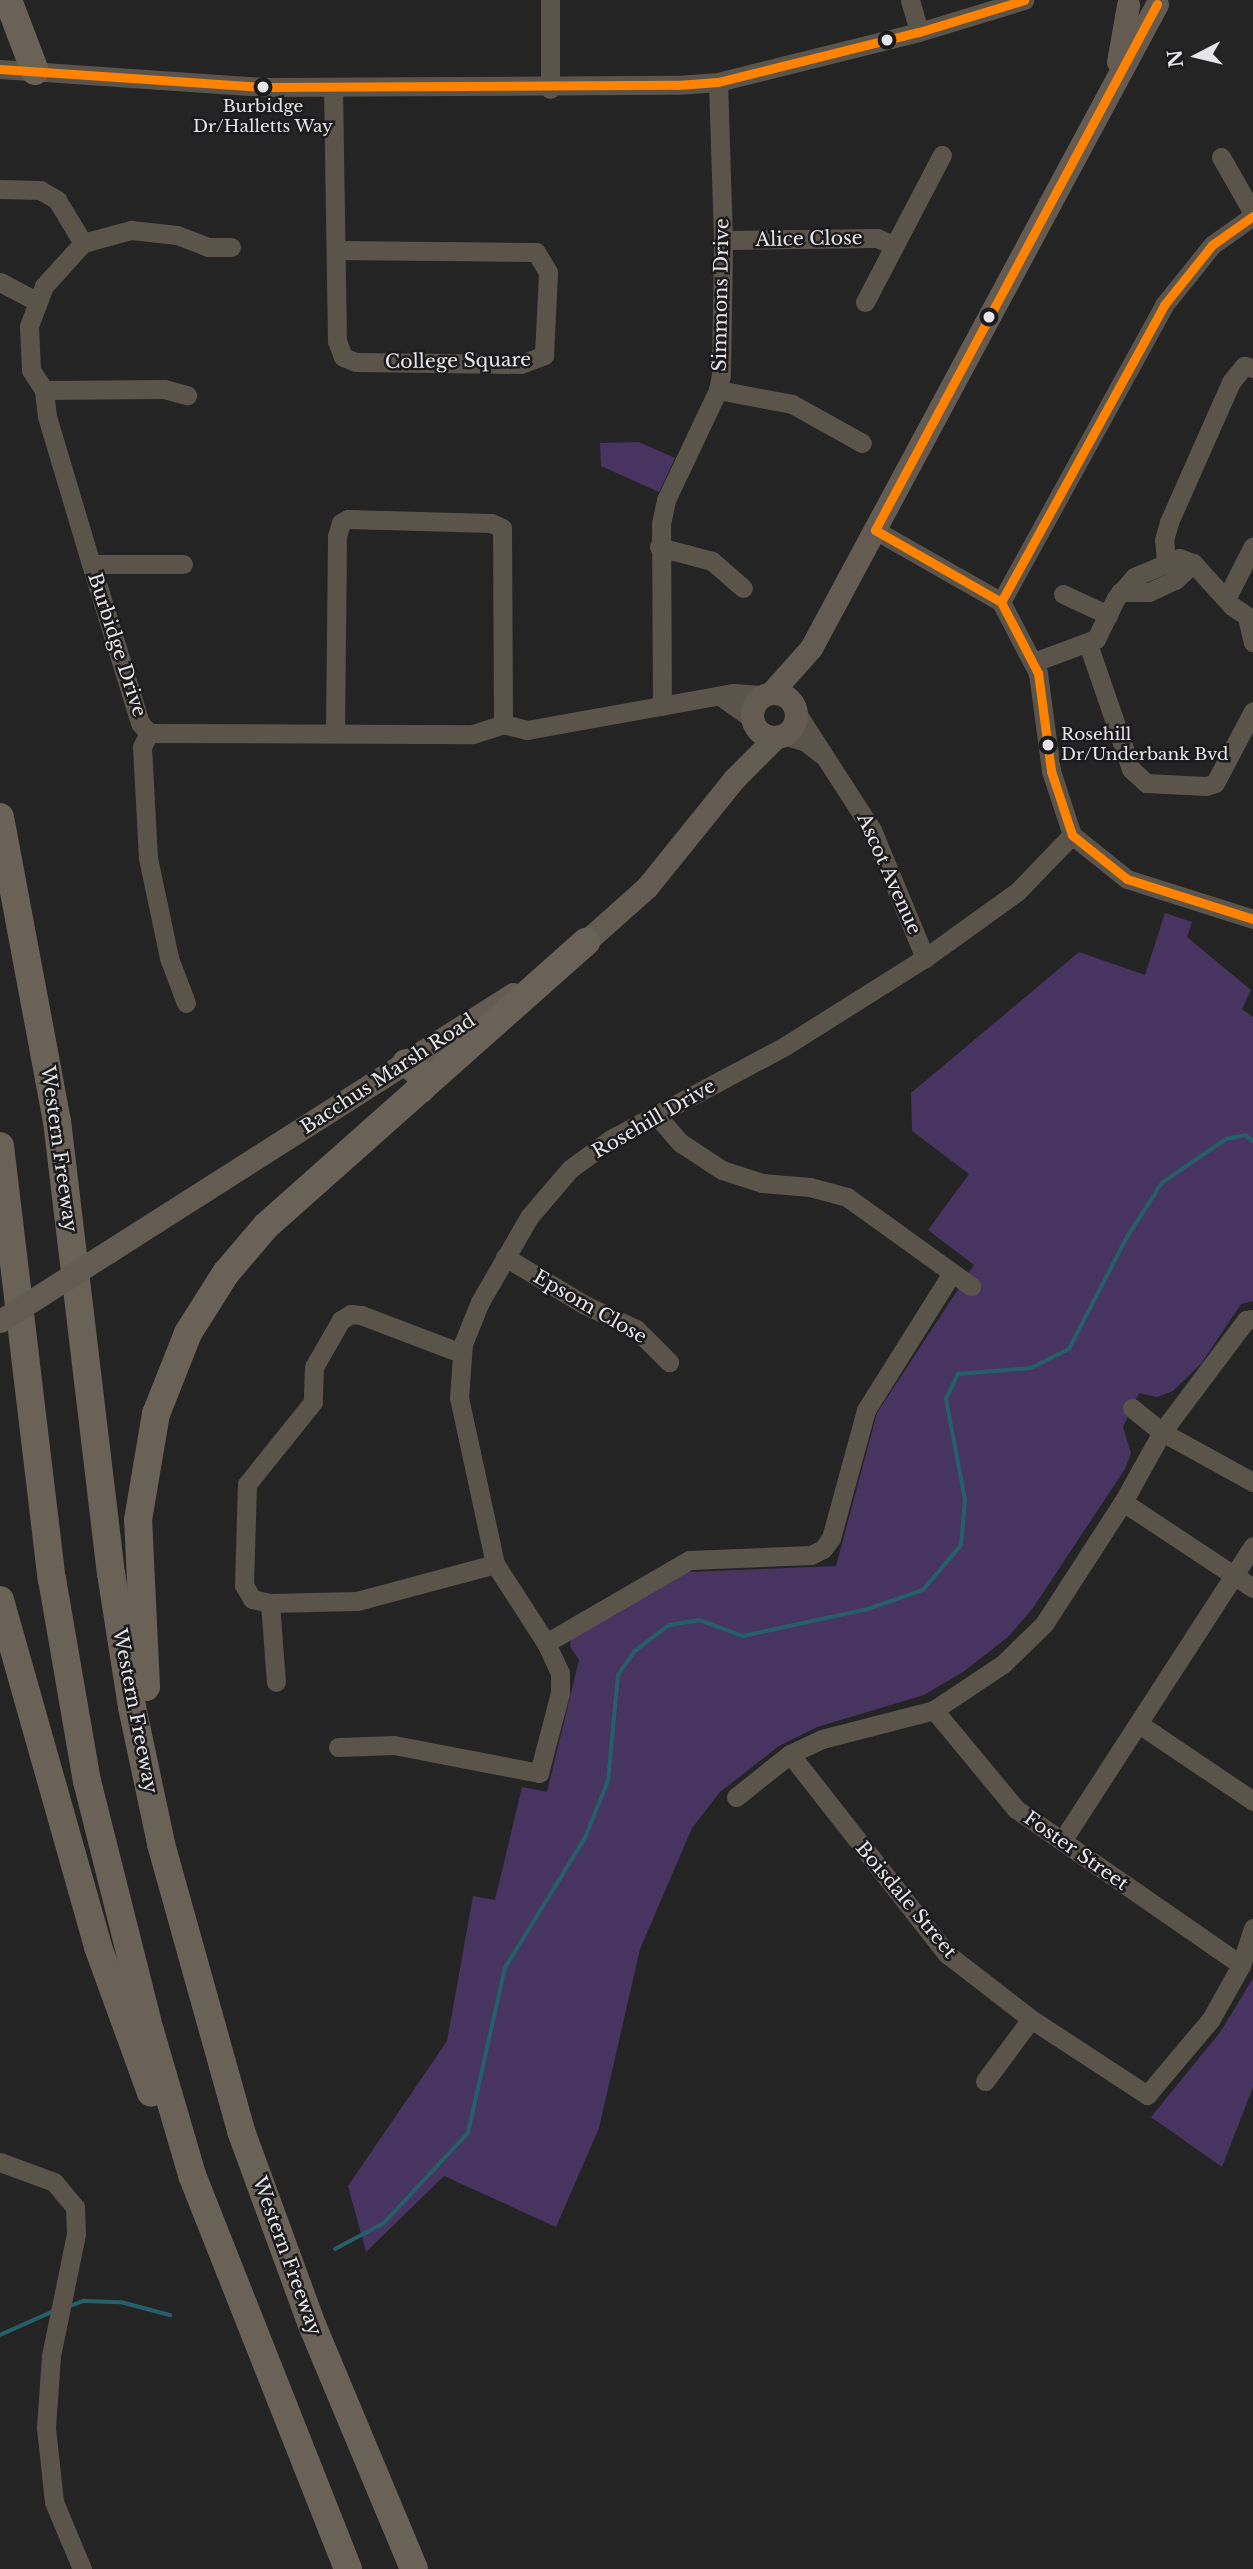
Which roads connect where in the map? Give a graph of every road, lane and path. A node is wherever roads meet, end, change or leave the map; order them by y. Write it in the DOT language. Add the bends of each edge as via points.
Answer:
graph roads {
  1 [pos="8,0"];
  2 [pos="550,0"];
  3 [pos="910,0"];
  4 [pos="1024,0"];
  5 [pos="1124,1"];
  6 [pos="1160,1"];
  7 [pos="919,32"];
  8 [pos="0,69"];
  9 [pos="35,71"];
  10 [pos="718,82"];
  11 [pos="333,88"];
  12 [pos="550,89"];
  13 [pos="1092,123"];
  14 [pos="943,155"];
  15 [pos="1221,157"];
  16 [pos="0,189"];
  17 [pos="1253,215"];
  18 [pos="723,240"];
  19 [pos="83,243"];
  20 [pos="892,246"];
  21 [pos="231,247"];
  22 [pos="338,250"];
  23 [pos="0,282"];
  24 [pos="36,301"];
  25 [pos="865,302"];
  26 [pos="1253,368"];
  27 [pos="44,390"];
  28 [pos="718,390"];
  29 [pos="187,395"];
  30 [pos="862,443"];
  31 [pos="875,530"];
  32 [pos="1253,546"];
  33 [pos="659,547"];
  34 [pos="1166,561"];
  35 [pos="1193,563"];
  36 [pos="91,564"];
  37 [pos="183,564"];
  38 [pos="743,587"];
  39 [pos="1120,592"];
  40 [pos="1063,594"];
  41 [pos="1226,600"];
  42 [pos="1001,602"];
  43 [pos="1108,615"];
  44 [pos="1250,619"];
  45 [pos="1253,642"];
  46 [pos="811,648"];
  47 [pos="1090,650"];
  48 [pos="1036,667"];
  49 [pos="768,694"];
  50 [pos="720,695"];
  51 [pos="662,706"];
  52 [pos="796,710"];
  53 [pos="1253,712"];
  54 [pos="754,721"];
  55 [pos="503,724"];
  56 [pos="335,731"];
  57 [pos="149,733"];
  58 [pos="780,736"];
  59 [pos="1246,750"];
  60 [pos="825,757"];
  61 [pos="734,779"];
  62 [pos="0,817"];
  63 [pos="1072,835"];
  64 [pos="1253,919"];
  65 [pos="586,942"];
  66 [pos="925,958"];
  67 [pos="186,1003"];
  68 [pos="407,1063"];
  69 [pos="421,1089"];
  70 [pos="658,1117"];
  71 [pos="0,1146"];
  72 [pos="505,1257"];
  73 [pos="952,1273"];
  74 [pos="971,1286"];
  75 [pos="1253,1319"];
  76 [pos="0,1321"];
  77 [pos="461,1353"];
  78 [pos="669,1362"];
  79 [pos="1132,1408"];
  80 [pos="1162,1432"];
  81 [pos="1253,1482"];
  82 [pos="1123,1502"];
  83 [pos="1253,1546"];
  84 [pos="495,1564"];
  85 [pos="1234,1575"];
  86 [pos="1253,1588"];
  87 [pos="0,1600"];
  88 [pos="270,1602"];
  89 [pos="546,1643"];
  90 [pos="276,1682"];
  91 [pos="934,1710"];
  92 [pos="1139,1724"];
  93 [pos="338,1747"];
  94 [pos="790,1754"];
  95 [pos="736,1797"];
  96 [pos="1253,1801"];
  97 [pos="1062,1841"];
  98 [pos="179,1915"];
  99 [pos="1253,1928"];
  100 [pos="1241,1965"];
  101 [pos="1031,2019"];
  102 [pos="985,2081"];
  103 [pos="0,2162"];
  104 [pos="219,2249"];
  105 [pos="82,2569"];
  106 [pos="348,2569"];
  107 [pos="414,2569"];
  1 -- 9 [label="highway"];
  2 -- 12 [label="street"];
  3 -- 7 [label="street"];
  4 -- 7 [label="street"];
  5 -- 6 [label="main road" via="1141,9"];
  5 -- 13 [label="main road" via="1121,55"];
  6 -- 13 [label="main road"];
  7 -- 10 [label="street"];
  8 -- 9 [label="street"];
  9 -- 11 [label="street" via="164,84"];
  10 -- 12 [label="street"];
  10 -- 18 [label="street, Simmons Drive"];
  11 -- 12 [label="street"];
  11 -- 22 [label="street"];
  13 -- 31 [label="main road"];
  14 -- 20 [label="street, Alice Close"];
  15 -- 17 [label="street"];
  16 -- 19 [label="street" via="40,190 57,200"];
  17 -- 42 [label="street" via="1212,245 1164,305"];
  18 -- 20 [label="street, Alice Close" via="877,238"];
  18 -- 28 [label="street, Simmons Drive" via="724,329"];
  19 -- 21 [label="street" via="131,230 177,235 208,247"];
  19 -- 24 [label="street, Burbidge Drive"];
  20 -- 25 [label="street, Alice Close"];
  22 -- 22 [label="street, College Square" via="536,252 548,272 544,355 521,364 348,360 339,352 337,341"];
  23 -- 24 [label="street"];
  24 -- 27 [label="street, Burbidge Drive" via="29,326 31,370"];
  26 -- 34 [label="street" via="1238,370 1226,394 1169,522 1164,540"];
  27 -- 29 [label="street" via="164,388"];
  27 -- 36 [label="street, Burbidge Drive" via="47,415"];
  28 -- 30 [label="street" via="792,404"];
  28 -- 33 [label="street, Simmons Drive" via="666,500"];
  31 -- 42 [label="street"];
  31 -- 46 [label="main road"];
  32 -- 41 [label="street"];
  33 -- 38 [label="street" via="712,561"];
  33 -- 51 [label="street, Simmons Drive"];
  34 -- 35 [label="street" via="1179,558"];
  34 -- 39 [label="street" via="1135,577"];
  35 -- 39 [label="street" via="1175,580 1149,592"];
  35 -- 41 [label="street"];
  36 -- 37 [label="street"];
  36 -- 57 [label="street, Burbidge Drive" via="141,723"];
  39 -- 43 [label="street"];
  40 -- 43 [label="street"];
  41 -- 44 [label="street"];
  42 -- 48 [label="street"];
  43 -- 47 [label="street"];
  44 -- 45 [label="street"];
  46 -- 49 [label="main road"];
  46 -- 52 [label="main road"];
  47 -- 48 [label="street"];
  47 -- 59 [label="street" via="1138,779 1206,786 1215,783"];
  48 -- 63 [label="street" via="1051,771"];
  49 -- 50 [label="street, Burbidge Drive"];
  49 -- 52 [label="main road" via="786,696"];
  49 -- 54 [label="main road" via="755,705"];
  50 -- 51 [label="street, Burbidge Drive"];
  50 -- 54 [label="street"];
  51 -- 55 [label="street, Burbidge Drive" via="527,730"];
  52 -- 58 [label="main road" via="794,725"];
  52 -- 60 [label="street, Ascot Avenue"];
  53 -- 59 [label="street"];
  54 -- 58 [label="main road" via="763,734"];
  54 -- 61 [label="main road, Bacchus Marsh Road"];
  55 -- 56 [label="street, Burbidge Drive" via="473,734"];
  55 -- 56 [label="street" via="502,528 491,523 348,519 341,523 337,536"];
  56 -- 57 [label="street, Burbidge Drive"];
  57 -- 67 [label="street" via="142,747 149,858 169,958"];
  58 -- 60 [label="street" via="806,742"];
  58 -- 61 [label="main road, Bacchus Marsh Road"];
  60 -- 66 [label="street, Ascot Avenue" via="872,830"];
  61 -- 65 [label="main road, Bacchus Marsh Road" via="671,862"];
  62 -- 98 [label="highway, Western Freeway" via="57,1121 121,1641"];
  63 -- 64 [label="street" via="1127,879"];
  63 -- 66 [label="street, Rosehill Drive" via="1017,892"];
  65 -- 68 [label="main road, Bacchus Marsh Road"];
  65 -- 69 [label="highway"];
  66 -- 70 [label="street, Rosehill Drive" via="785,1046"];
  68 -- 69 [label="highway" via="421,1074"];
  68 -- 76 [label="main road, Bacchus Marsh Road, bridge"];
  69 -- 98 [label="highway" via="293,1200 242,1253 188,1333 162,1390 147,1454 136,1553 147,1697"];
  70 -- 72 [label="street, Rosehill Drive" via="611,1139 570,1169 529,1217"];
  70 -- 73 [label="street" via="681,1143 722,1170 762,1183 810,1187 847,1197"];
  71 -- 104 [label="highway" via="52,1579 88,1781 150,2031"];
  72 -- 77 [label="street, Rosehill Drive" via="480,1302"];
  72 -- 78 [label="street, Epsom Close" via="585,1305 636,1329"];
  73 -- 74 [label="street"];
  73 -- 89 [label="street" via="866,1410 831,1538 823,1549 811,1555 689,1560"];
  75 -- 80 [label="street" via="1246,1320"];
  77 -- 84 [label="street, Rosehill Drive" via="458,1398"];
  77 -- 88 [label="street" via="361,1315 341,1320 314,1367 313,1402 247,1484 244,1585 252,1599"];
  79 -- 80 [label="street"];
  80 -- 81 [label="street"];
  80 -- 82 [label="street"];
  82 -- 85 [label="street"];
  82 -- 91 [label="street" via="1044,1624 1003,1664"];
  83 -- 85 [label="street"];
  84 -- 88 [label="street" via="357,1601"];
  84 -- 89 [label="street, Rosehill Drive"];
  85 -- 86 [label="street"];
  85 -- 92 [label="street"];
  87 -- 104 [label="highway" via="98,1947 170,2144"];
  88 -- 90 [label="street"];
  89 -- 93 [label="street, Rosehill Drive" via="560,1673 560,1693 539,1773 394,1745"];
  91 -- 94 [label="street" via="822,1739"];
  91 -- 97 [label="street, Foster Street" via="999,1792"];
  92 -- 96 [label="street"];
  92 -- 97 [label="street"];
  94 -- 95 [label="street"];
  94 -- 101 [label="street, Boisdale Street" via="947,1954"];
  97 -- 100 [label="street, Foster Street"];
  98 -- 107 [label="highway, Western Freeway" via="238,2120 298,2288"];
  99 -- 100 [label="street"];
  100 -- 101 [label="street, Boisdale Street" via="1211,2019 1147,2095"];
  101 -- 102 [label="street"];
  103 -- 105 [label="street" via="54,2182 75,2207 76,2234 48,2383 49,2470 62,2530"];
  104 -- 106 [label="highway"];
}
